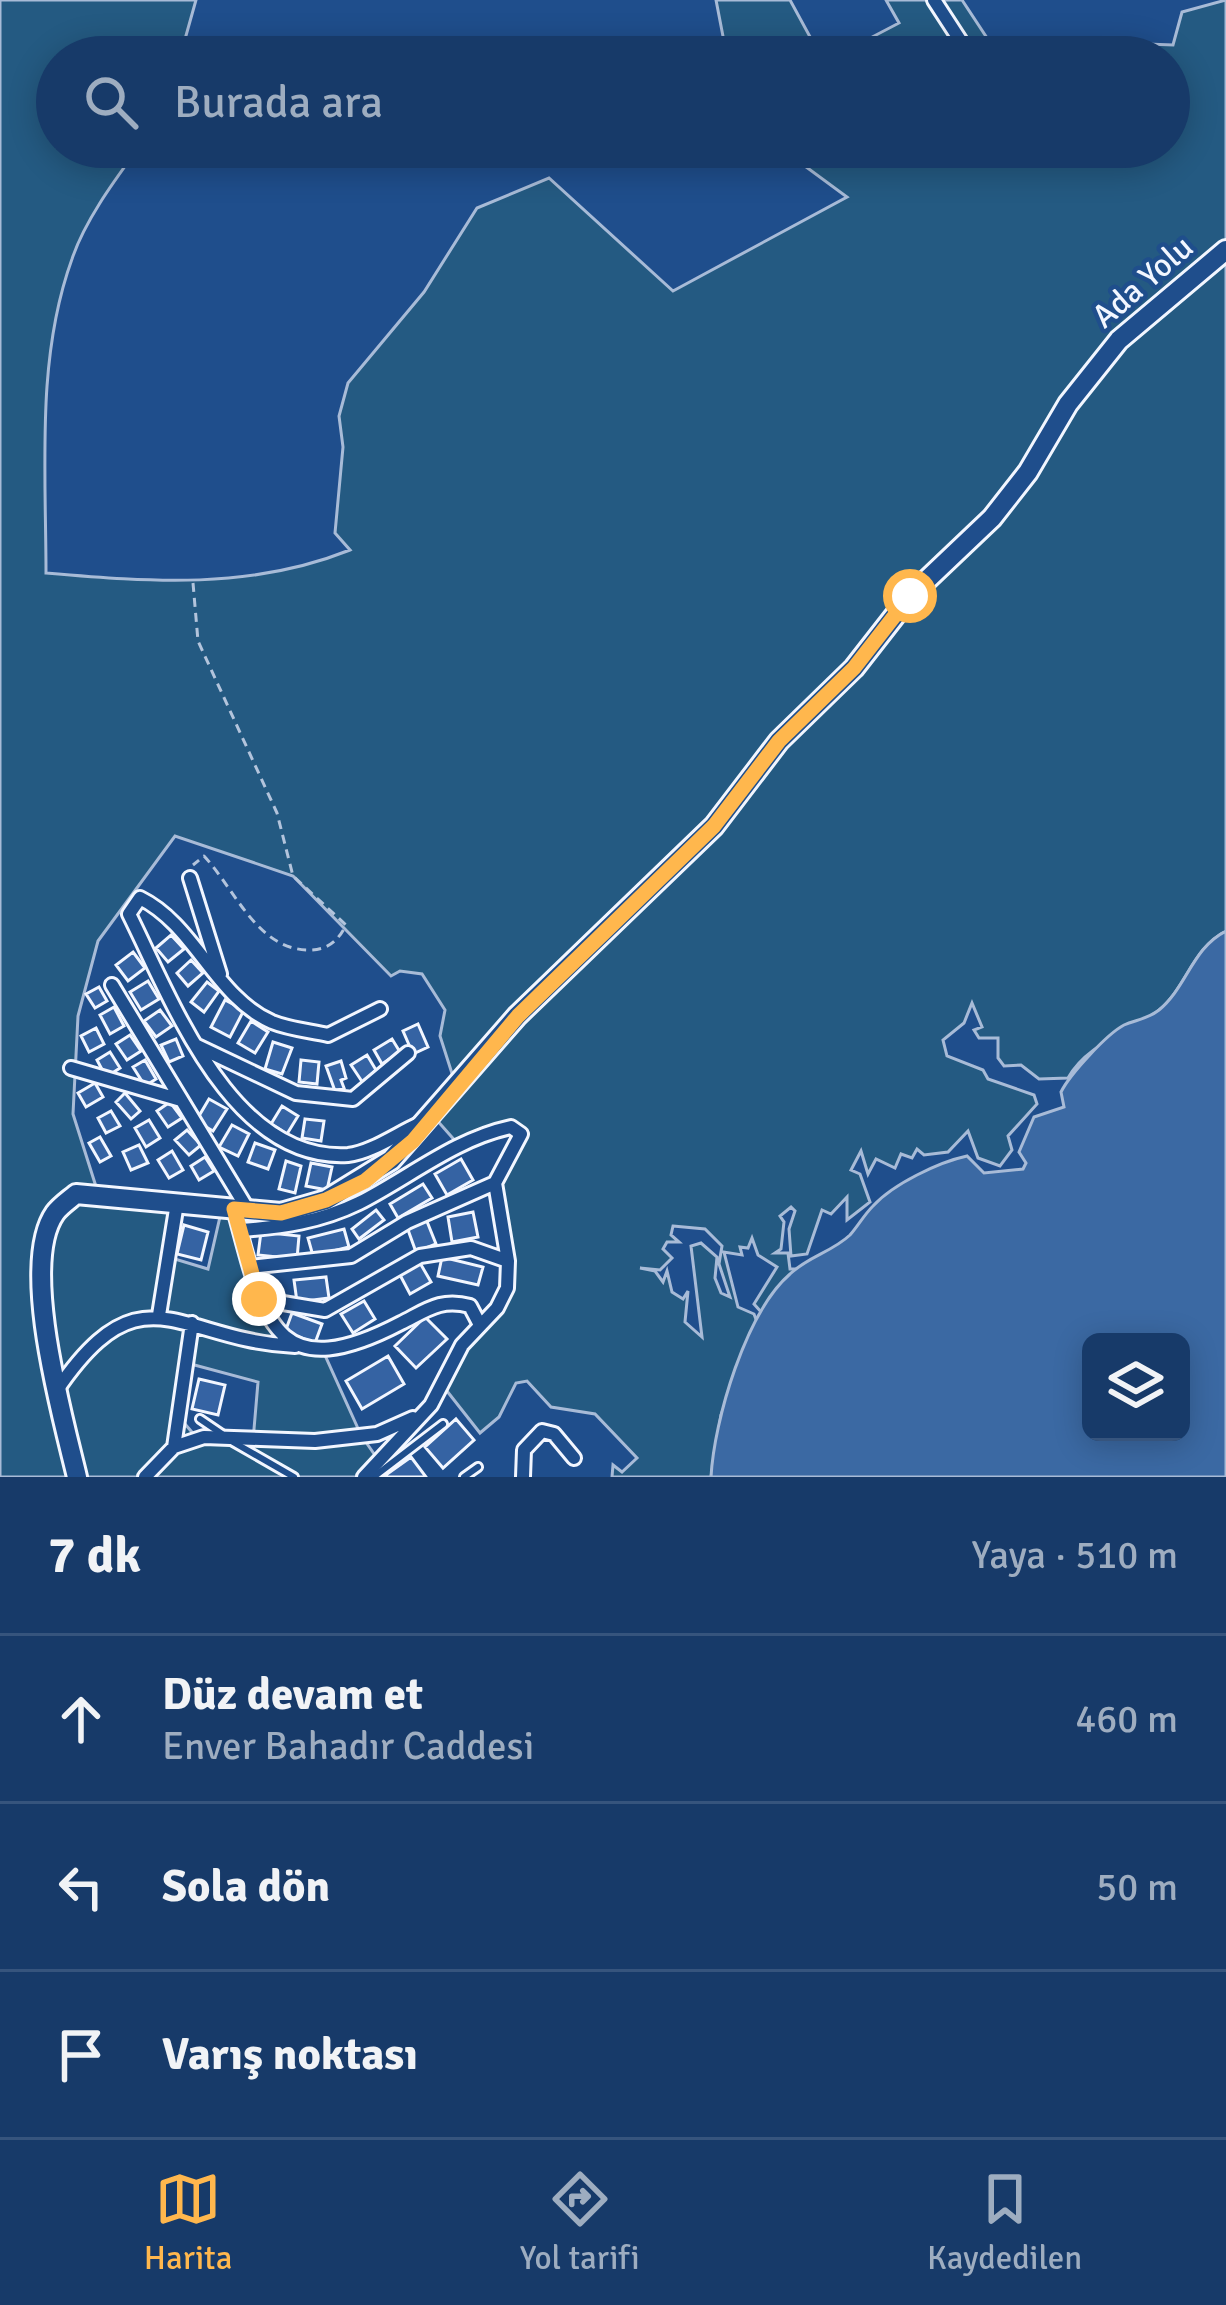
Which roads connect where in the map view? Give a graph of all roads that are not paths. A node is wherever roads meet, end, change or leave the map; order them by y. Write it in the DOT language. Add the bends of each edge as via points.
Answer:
graph roads {
  1 [pos="934,0"];
  2 [pos="957,36"];
  3 [pos="1226,250"];
  4 [pos="190,878"];
  5 [pos="221,980"];
  6 [pos="112,985"];
  7 [pos="380,1009"];
  8 [pos="196,1046"];
  9 [pos="408,1053"];
  10 [pos="71,1068"];
  11 [pos="182,1100"];
  12 [pos="434,1117"];
  13 [pos="495,1183"];
  14 [pos="177,1204"];
  15 [pos="241,1209"];
  16 [pos="240,1230"];
  17 [pos="508,1261"];
  18 [pos="250,1268"];
  19 [pos="259,1299"];
  20 [pos="159,1315"];
  21 [pos="192,1323"];
  22 [pos="479,1323"];
  23 [pos="296,1346"];
  24 [pos="57,1390"];
  25 [pos="427,1409"];
  26 [pos="200,1419"];
  27 [pos="443,1424"];
  28 [pos="230,1439"];
  29 [pos="175,1447"];
  30 [pos="574,1458"];
  31 [pos="478,1467"];
  32 [pos="371,1475"];
  33 [pos="77,1477"];
  34 [pos="145,1477"];
  35 [pos="294,1477"];
  36 [pos="464,1477"];
  37 [pos="523,1477"];
  1 -- 2 [label="street"];
  3 -- 12 [label="main road, Ada Yolu" via="1100,361 1001,506 779,741 714,826 507,1026"];
  4 -- 5 [label="street"];
  5 -- 7 [label="street" via="269,1021 328,1035"];
  5 -- 8 [label="street" via="166,911 140,898 129,914"];
  6 -- 11 [label="street"];
  8 -- 9 [label="street" via="296,1093 353,1099"];
  8 -- 12 [label="street" via="247,1112 294,1150 352,1155"];
  10 -- 11 [label="street"];
  11 -- 15 [label="street"];
  12 -- 15 [label="main road, Ada Yolu" via="365,1181 326,1200 281,1213"];
  13 -- 16 [label="street" via="521,1142 517,1127 458,1144 300,1226"];
  13 -- 17 [label="street"];
  13 -- 18 [label="street" via="351,1256"];
  14 -- 15 [label="main road, Ada Yolu"];
  14 -- 20 [label="street"];
  14 -- 24 [label="main road, Ada Yolu" via="76,1194 53,1215 40,1276"];
  15 -- 16 [label="street"];
  16 -- 18 [label="street"];
  17 -- 19 [label="street" via="471,1248 420,1256 325,1310"];
  17 -- 22 [label="street" via="507,1288"];
  18 -- 19 [label="street"];
  19 -- 23 [label="street"];
  20 -- 21 [label="street"];
  20 -- 24 [label="street" via="107,1329"];
  21 -- 23 [label="street" via="262,1345"];
  21 -- 29 [label="street"];
  22 -- 23 [label="street" via="470,1306 446,1300 330,1351"];
  22 -- 25 [label="street"];
  24 -- 33 [label="main road, Ada Yolu"];
  25 -- 28 [label="street" via="377,1433"];
  25 -- 32 [label="street"];
  26 -- 28 [label="lane"];
  27 -- 32 [label="lane"];
  28 -- 29 [label="street"];
  28 -- 35 [label="lane"];
  29 -- 34 [label="street"];
  30 -- 37 [label="street" via="542,1431 524,1450"];
  31 -- 36 [label="lane"];
}
